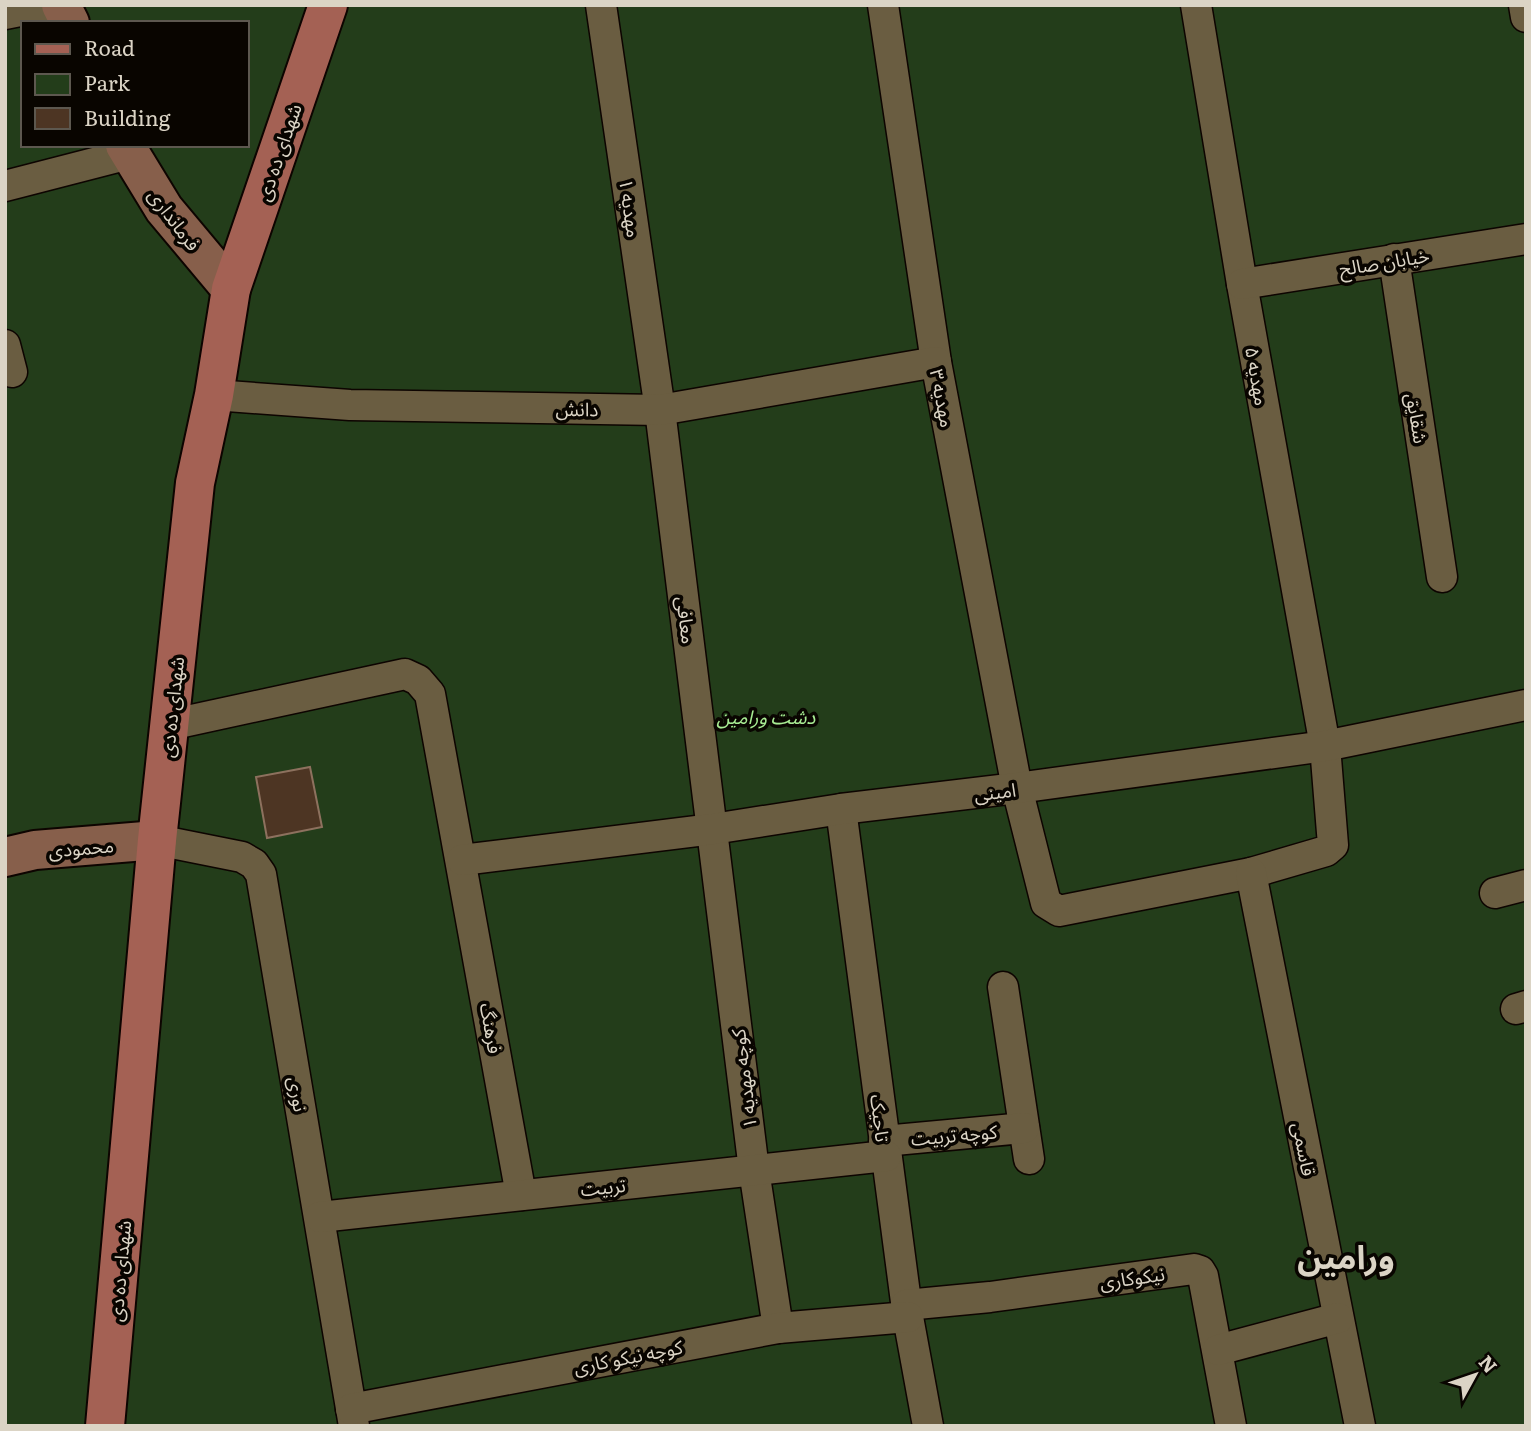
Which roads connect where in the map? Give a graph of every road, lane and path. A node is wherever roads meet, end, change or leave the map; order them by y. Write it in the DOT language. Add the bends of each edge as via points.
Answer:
graph roads {
  1 [pos="50,5"];
  2 [pos="61,5"];
  3 [pos="328,5"];
  4 [pos="601,5"];
  5 [pos="883,5"];
  6 [pos="1196,5"];
  7 [pos="1524,5"];
  8 [pos="5,14"];
  9 [pos="1526,16"];
  10 [pos="69,21"];
  11 [pos="127,150"];
  12 [pos="5,186"];
  13 [pos="1526,239"];
  14 [pos="1394,259"];
  15 [pos="1242,284"];
  16 [pos="231,289"];
  17 [pos="936,362"];
  18 [pos="214,394"];
  19 [pos="660,410"];
  20 [pos="1442,577"];
  21 [pos="1526,705"];
  22 [pos="169,725"];
  23 [pos="1325,746"];
  24 [pos="1017,788"];
  25 [pos="841,809"];
  26 [pos="713,829"];
  27 [pos="157,840"];
  28 [pos="5,858"];
  29 [pos="461,860"];
  30 [pos="1251,873"];
  31 [pos="1526,886"];
  32 [pos="1495,893"];
  33 [pos="1003,987"];
  34 [pos="1024,1128"];
  35 [pos="885,1148"];
  36 [pos="1029,1159"];
  37 [pos="754,1170"];
  38 [pos="521,1195"];
  39 [pos="320,1217"];
  40 [pos="907,1311"];
  41 [pos="1338,1318"];
  42 [pos="778,1328"];
  43 [pos="1218,1350"];
  44 [pos="352,1417"];
  45 [pos="105,1426"];
  46 [pos="928,1426"];
  47 [pos="1231,1426"];
  48 [pos="1360,1426"];
  1 -- 8 [label="street"];
  2 -- 10 [label="street"];
  3 -- 16 [label="main road, شهدای ده دی"];
  4 -- 19 [label="street, مهدیه ۱"];
  5 -- 17 [label="street, مهدیه ۳"];
  6 -- 15 [label="street, مهدیه ۵"];
  7 -- 9 [label="street"];
  11 -- 12 [label="street"];
  11 -- 16 [label="street, فرمانداری" via="164,209"];
  13 -- 14 [label="street, خیابان صالح"];
  14 -- 15 [label="street, خیابان صالح"];
  14 -- 20 [label="street, شقایق"];
  15 -- 23 [label="street, مهدیه ۵"];
  16 -- 18 [label="main road, شهدای ده دی"];
  17 -- 19 [label="street, دانش"];
  17 -- 24 [label="street, مهدیه ۳"];
  18 -- 19 [label="street, دانش" via="350,405"];
  18 -- 22 [label="main road, شهدای ده دی" via="195,483"];
  19 -- 26 [label="street, معافی"];
  21 -- 23 [label="street, امینی"];
  22 -- 27 [label="main road, شهدای ده دی"];
  22 -- 29 [label="street, فرهنگ" via="405,674 418,680 430,694"];
  23 -- 24 [label="street, امینی"];
  23 -- 30 [label="street, مهدیه ۵" via="1334,845"];
  24 -- 25 [label="street, امینی"];
  24 -- 30 [label="street, مهدیه ۳" via="1046,903 1059,911"];
  25 -- 26 [label="street, امینی"];
  25 -- 35 [label="street, تاجیک"];
  26 -- 29 [label="street, امینی"];
  26 -- 37 [label="street, کوچه مهدیه ۱"];
  27 -- 28 [label="street, محمودی" via="35,850"];
  27 -- 39 [label="street, نوری" via="242,857 261,874"];
  27 -- 45 [label="main road, شهدای ده دی"];
  29 -- 38 [label="street, فرهنگ"];
  30 -- 41 [label="street, قاسمی"];
  31 -- 32 [label="street"];
  33 -- 34 [label="street"];
  34 -- 35 [label="street, کوچه تربیت"];
  34 -- 36 [label="street"];
  35 -- 37 [label="street, تربیت"];
  35 -- 40 [label="street, تاجیک"];
  37 -- 38 [label="street, تربیت"];
  37 -- 42 [label="street, کوچه مهدیه ۱"];
  38 -- 39 [label="street, تربیت"];
  39 -- 44 [label="street, نوری"];
  40 -- 42 [label="street, کوچه نیکو کاری"];
  40 -- 43 [label="street, نیکوکاری" via="1194,1269 1203,1276"];
  40 -- 46 [label="street, تاجیک"];
  41 -- 43 [label="street"];
  41 -- 48 [label="street, قاسمی"];
  42 -- 44 [label="street, کوچه نیکو کاری"];
  43 -- 47 [label="street, نیکوکاری"];
}
